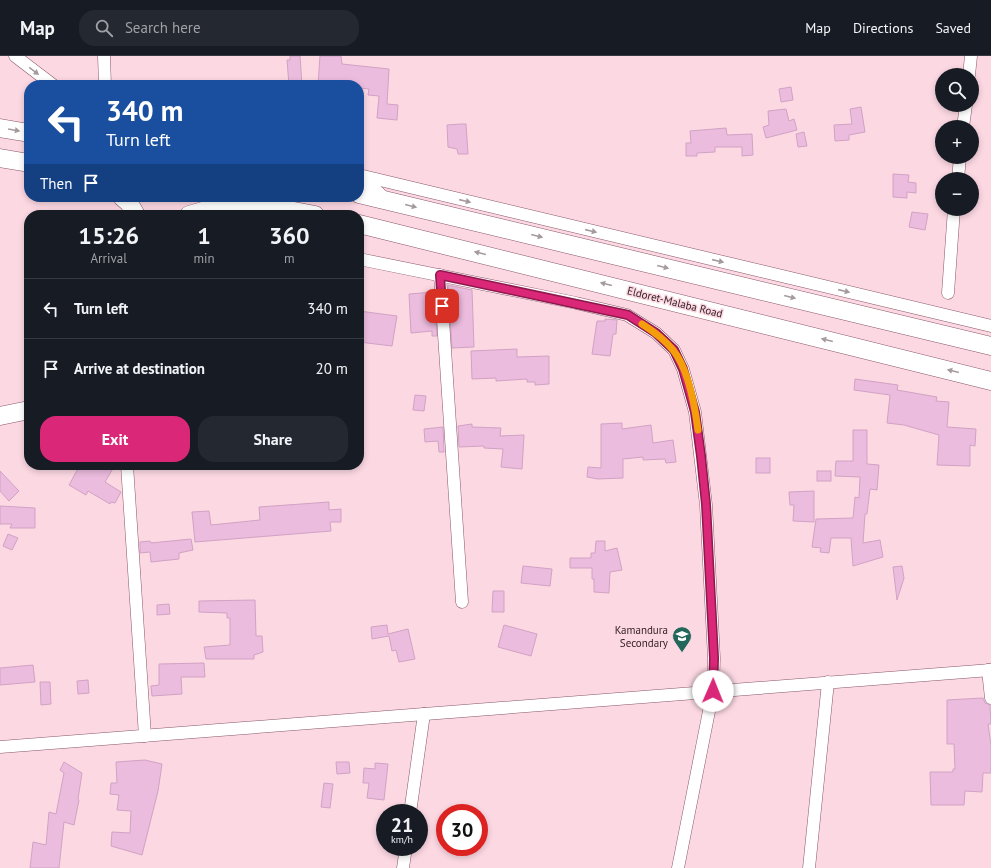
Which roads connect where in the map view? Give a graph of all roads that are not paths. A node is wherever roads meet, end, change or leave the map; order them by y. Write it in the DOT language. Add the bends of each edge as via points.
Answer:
graph roads {
  1 [pos="15,56"];
  2 [pos="104,56"];
  3 [pos="971,56"];
  4 [pos="970,68"];
  5 [pos="46,80"];
  6 [pos="105,80"];
  7 [pos="0,128"];
  8 [pos="24,132"];
  9 [pos="0,158"];
  10 [pos="24,162"];
  11 [pos="364,178"];
  12 [pos="364,182"];
  13 [pos="364,195"];
  14 [pos="381,198"];
  15 [pos="242,202"];
  16 [pos="252,202"];
  17 [pos="206,210"];
  18 [pos="291,210"];
  19 [pos="954,216"];
  20 [pos="364,225"];
  21 [pos="364,260"];
  22 [pos="440,275"];
  23 [pos="948,293"];
  24 [pos="991,326"];
  25 [pos="991,346"];
  26 [pos="991,381"];
  27 [pos="24,411"];
  28 [pos="0,416"];
  29 [pos="127,470"];
  30 [pos="462,602"];
  31 [pos="990,670"];
  32 [pos="828,682"];
  33 [pos="713,691"];
  34 [pos="991,698"];
  35 [pos="424,714"];
  36 [pos="145,736"];
  37 [pos="0,747"];
  38 [pos="411,804"];
  39 [pos="405,856"];
  40 [pos="403,868"];
  41 [pos="678,868"];
  42 [pos="809,868"];
  1 -- 5 [label="street, one-way"];
  2 -- 6 [label="street"];
  3 -- 4 [label="street"];
  7 -- 8 [label="highway, one-way"];
  9 -- 10 [label="highway"];
  11 -- 24 [label="street, one-way"];
  12 -- 14 [label="highway"];
  13 -- 14 [label="highway"];
  14 -- 25 [label="highway, one-way"];
  15 -- 17 [label="highway"];
  16 -- 18 [label="highway"];
  19 -- 23 [label="street"];
  26 -- 20 [label="highway, Eldoret-Malaba Road, one-way"];
  21 -- 22 [label="street"];
  22 -- 30 [label="street"];
  22 -- 33 [label="street" via="628,315 656,333 674,350 683,369 695,412 701,456 714,658"];
  27 -- 28 [label="highway"];
  29 -- 36 [label="street"];
  31 -- 32 [label="street"];
  31 -- 34 [label="street"];
  32 -- 33 [label="street"];
  32 -- 42 [label="street"];
  33 -- 35 [label="street"];
  33 -- 41 [label="street"];
  35 -- 36 [label="street"];
  35 -- 38 [label="street"];
  36 -- 37 [label="street"];
  39 -- 40 [label="street"];
}
